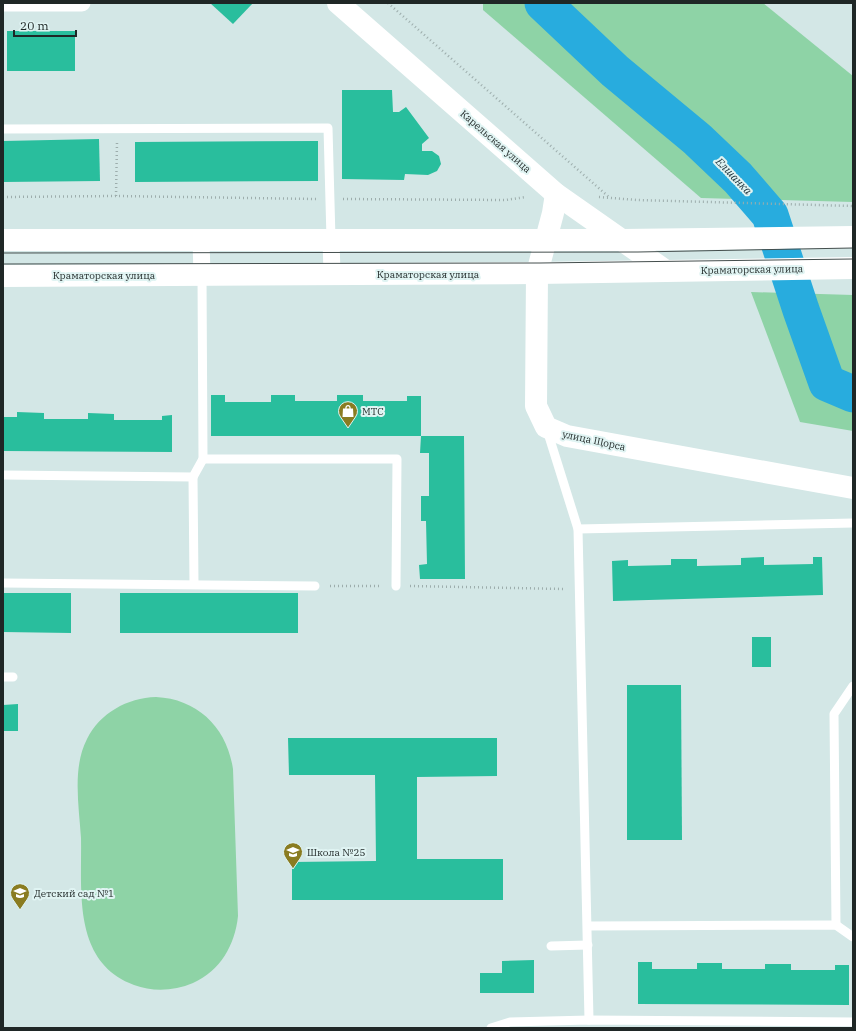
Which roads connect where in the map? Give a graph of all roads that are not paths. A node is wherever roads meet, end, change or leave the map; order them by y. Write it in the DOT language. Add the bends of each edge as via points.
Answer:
graph roads {
  1 [pos="82,3"];
  2 [pos="338,3"];
  3 [pos="3,4"];
  4 [pos="3,129"];
  5 [pos="556,194"];
  6 [pos="853,237"];
  7 [pos="331,239"];
  8 [pos="3,240"];
  9 [pos="201,240"];
  10 [pos="546,240"];
  11 [pos="622,240"];
  12 [pos="853,268"];
  13 [pos="663,269"];
  14 [pos="537,273"];
  15 [pos="332,274"];
  16 [pos="202,275"];
  17 [pos="3,276"];
  18 [pos="546,427"];
  19 [pos="204,459"];
  20 [pos="3,475"];
  21 [pos="193,477"];
  22 [pos="853,488"];
  23 [pos="853,523"];
  24 [pos="578,529"];
  25 [pos="3,583"];
  26 [pos="194,584"];
  27 [pos="315,586"];
  28 [pos="396,586"];
  29 [pos="853,686"];
  30 [pos="836,925"];
  31 [pos="588,926"];
  32 [pos="853,937"];
  33 [pos="588,945"];
  34 [pos="551,946"];
  35 [pos="589,1020"];
  36 [pos="853,1022"];
  37 [pos="716,1024"];
  38 [pos="796,1025"];
  39 [pos="491,1028"];
  1 -- 3 [label="street"];
  2 -- 5 [label="main road, Карельская улица"];
  4 -- 7 [label="lane" via="328,128"];
  5 -- 10 [label="main road"];
  5 -- 11 [label="main road, Карельская улица"];
  6 -- 11 [label="main road"];
  7 -- 9 [label="main road"];
  7 -- 10 [label="main road"];
  7 -- 15 [label="street"];
  8 -- 9 [label="main road"];
  9 -- 16 [label="street"];
  10 -- 11 [label="main road"];
  10 -- 14 [label="main road"];
  11 -- 13 [label="main road, Карельская улица"];
  12 -- 13 [label="main road, Краматорская улица"];
  13 -- 14 [label="main road, Краматорская улица"];
  14 -- 15 [label="main road, Краматорская улица"];
  14 -- 18 [label="main road" via="536,406"];
  15 -- 16 [label="main road, Краматорская улица"];
  16 -- 17 [label="main road, Краматорская улица"];
  16 -- 19 [label="lane"];
  18 -- 22 [label="main road, улица Щорса" via="566,436"];
  18 -- 24 [label="lane"];
  19 -- 21 [label="lane"];
  19 -- 28 [label="lane" via="396,459"];
  20 -- 21 [label="lane"];
  21 -- 26 [label="lane"];
  23 -- 24 [label="lane"];
  24 -- 31 [label="lane"];
  25 -- 26 [label="lane"];
  26 -- 27 [label="lane"];
  29 -- 30 [label="lane" via="834,714"];
  30 -- 31 [label="lane"];
  30 -- 32 [label="lane"];
  31 -- 33 [label="lane"];
  33 -- 34 [label="lane"];
  33 -- 35 [label="lane"];
  35 -- 37 [label="lane"];
  35 -- 39 [label="lane" via="510,1022"];
  36 -- 38 [label="lane"];
  37 -- 38 [label="lane"];
}
